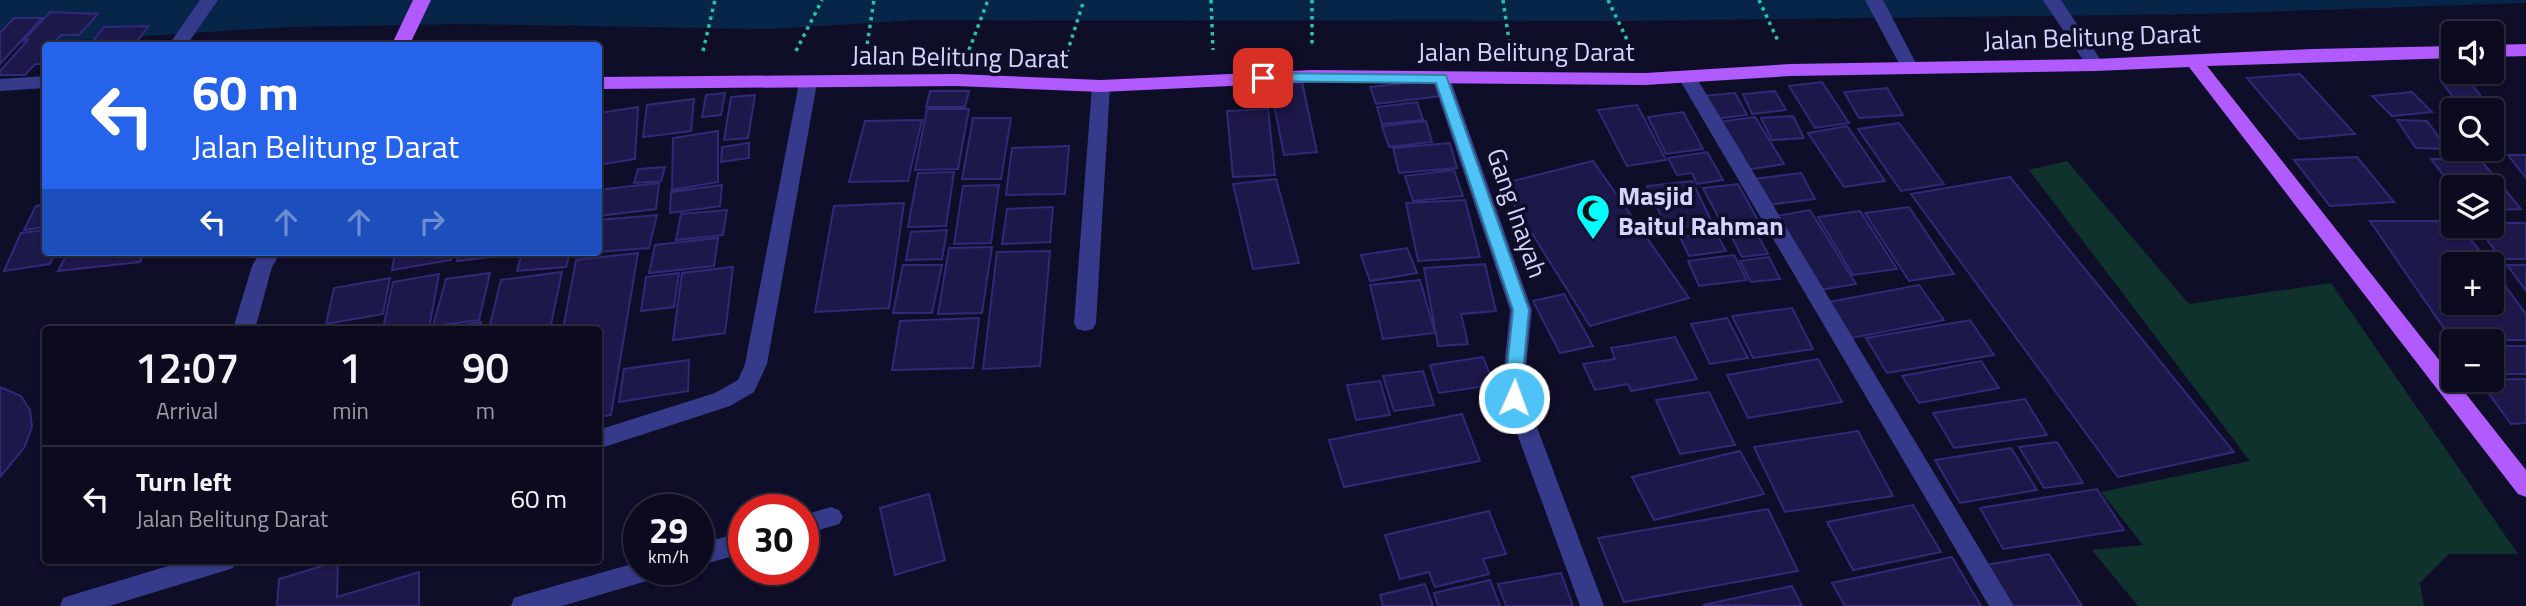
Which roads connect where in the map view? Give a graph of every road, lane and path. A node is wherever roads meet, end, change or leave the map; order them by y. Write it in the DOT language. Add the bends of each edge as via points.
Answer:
graph roads {
  1 [pos="209,0"];
  2 [pos="422,0"];
  3 [pos="715,0"];
  4 [pos="822,0"];
  5 [pos="874,0"];
  6 [pos="988,0"];
  7 [pos="1084,0"];
  8 [pos="1211,0"];
  9 [pos="1312,0"];
  10 [pos="1503,0"];
  11 [pos="1608,0"];
  12 [pos="1759,0"];
  13 [pos="1874,0"];
  14 [pos="2052,0"];
  15 [pos="403,41"];
  16 [pos="180,42"];
  17 [pos="2526,50"];
  18 [pos="2504,51"];
  19 [pos="2441,52"];
  20 [pos="2193,60"];
  21 [pos="2095,65"];
  22 [pos="1909,67"];
  23 [pos="1791,70"];
  24 [pos="1312,76"];
  25 [pos="1687,77"];
  26 [pos="1441,78"];
  27 [pos="1215,79"];
  28 [pos="1513,79"];
  29 [pos="1645,79"];
  30 [pos="862,80"];
  31 [pos="956,80"];
  32 [pos="42,82"];
  33 [pos="694,82"];
  34 [pos="780,82"];
  35 [pos="602,83"];
  36 [pos="808,83"];
  37 [pos="1057,84"];
  38 [pos="0,85"];
  39 [pos="1101,86"];
  40 [pos="268,256"];
  41 [pos="1086,323"];
  42 [pos="245,326"];
  43 [pos="602,439"];
  44 [pos="2526,486"];
  45 [pos="831,517"];
  46 [pos="819,520"];
  47 [pos="206,564"];
  48 [pos="623,577"];
  49 [pos="72,606"];
  50 [pos="523,606"];
  51 [pos="1592,606"];
  52 [pos="2002,606"];
  1 -- 16 [label="street"];
  2 -- 15 [label="main road"];
  3 -- 33 [label="path"];
  4 -- 34 [label="path"];
  5 -- 30 [label="path"];
  6 -- 31 [label="path"];
  7 -- 37 [label="path"];
  8 -- 27 [label="path"];
  9 -- 24 [label="path"];
  10 -- 28 [label="path"];
  11 -- 29 [label="path"];
  12 -- 23 [label="path"];
  13 -- 22 [label="street"];
  14 -- 21 [label="street"];
  17 -- 18 [label="main road"];
  19 -- 20 [label="main road, Jalan Belitung Darat"];
  20 -- 21 [label="main road, Jalan Belitung Darat"];
  20 -- 44 [label="main road"];
  21 -- 22 [label="main road, Jalan Belitung Darat"];
  22 -- 23 [label="main road, Jalan Belitung Darat"];
  23 -- 25 [label="main road, Jalan Belitung Darat"];
  24 -- 26 [label="main road, Jalan Belitung Darat"];
  24 -- 27 [label="main road, Jalan Belitung Darat"];
  25 -- 29 [label="main road, Jalan Belitung Darat"];
  25 -- 52 [label="street"];
  26 -- 28 [label="main road, Jalan Belitung Darat"];
  26 -- 51 [label="street, Gang Inayah" via="1521,310 1514,398"];
  27 -- 39 [label="main road, Jalan Belitung Darat"];
  28 -- 29 [label="main road, Jalan Belitung Darat"];
  30 -- 31 [label="main road, Jalan Belitung Darat"];
  30 -- 36 [label="main road, Jalan Belitung Darat"];
  31 -- 37 [label="main road, Jalan Belitung Darat"];
  32 -- 38 [label="street"];
  33 -- 34 [label="main road, Jalan Belitung Darat"];
  33 -- 35 [label="main road, Jalan Belitung Darat"];
  34 -- 36 [label="main road, Jalan Belitung Darat"];
  36 -- 43 [label="street" via="756,364 746,386 722,400"];
  37 -- 39 [label="main road, Jalan Belitung Darat"];
  39 -- 41 [label="street"];
  40 -- 42 [label="street"];
  45 -- 46 [label="street"];
  47 -- 49 [label="street"];
  48 -- 50 [label="street"];
}
